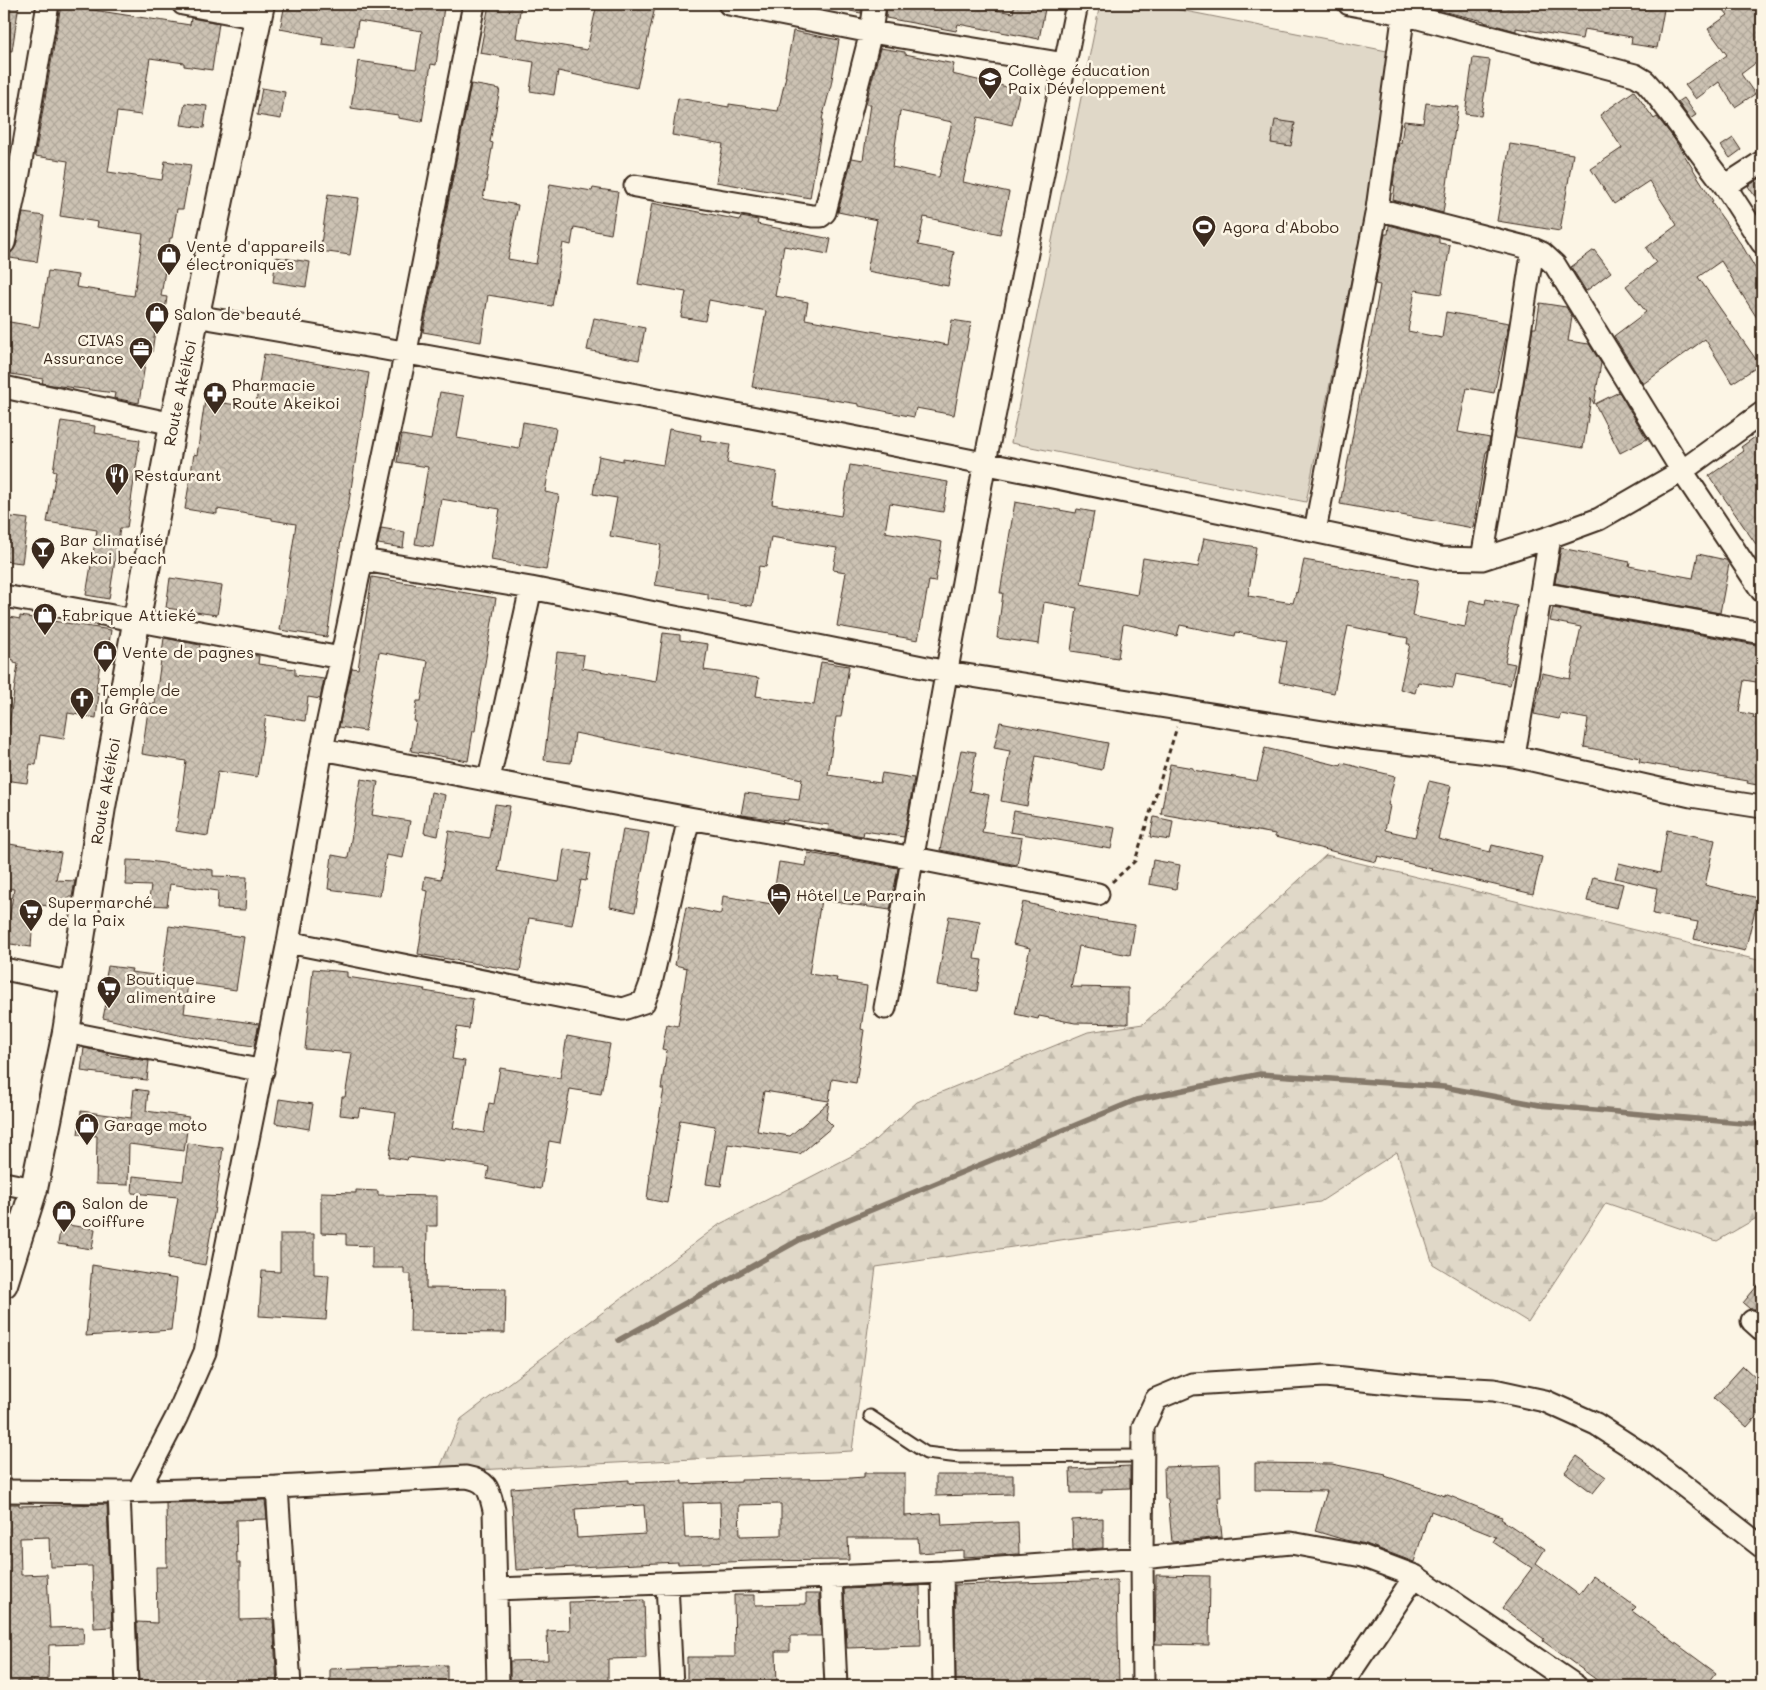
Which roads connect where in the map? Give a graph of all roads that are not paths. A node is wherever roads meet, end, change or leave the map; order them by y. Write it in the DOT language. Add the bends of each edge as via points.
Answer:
graph roads {
  1 [pos="48,4"];
  2 [pos="183,4"];
  3 [pos="474,4"];
  4 [pos="729,4"];
  5 [pos="875,4"];
  6 [pos="1077,4"];
  7 [pos="1350,4"];
  8 [pos="1404,9"];
  9 [pos="260,11"];
  10 [pos="871,32"];
  11 [pos="1065,64"];
  12 [pos="1762,162"];
  13 [pos="11,171"];
  14 [pos="635,186"];
  15 [pos="1725,186"];
  16 [pos="1377,209"];
  17 [pos="4,243"];
  18 [pos="1762,243"];
  19 [pos="1533,249"];
  20 [pos="195,316"];
  21 [pos="406,351"];
  22 [pos="4,387"];
  23 [pos="1762,413"];
  24 [pos="173,424"];
  25 [pos="985,462"];
  26 [pos="1682,471"];
  27 [pos="1315,531"];
  28 [pos="1550,537"];
  29 [pos="1482,559"];
  30 [pos="364,560"];
  31 [pos="531,588"];
  32 [pos="1762,591"];
  33 [pos="1541,593"];
  34 [pos="4,596"];
  35 [pos="137,621"];
  36 [pos="1762,632"];
  37 [pos="341,658"];
  38 [pos="947,672"];
  39 [pos="322,749"];
  40 [pos="1514,756"];
  41 [pos="489,779"];
  42 [pos="1762,806"];
  43 [pos="689,818"];
  44 [pos="914,858"];
  45 [pos="1098,894"];
  46 [pos="288,942"];
  47 [pos="4,968"];
  48 [pos="73,983"];
  49 [pos="885,1008"];
  50 [pos="66,1032"];
  51 [pos="262,1071"];
  52 [pos="4,1183"];
  53 [pos="34,1189"];
  54 [pos="4,1284"];
  55 [pos="870,1416"];
  56 [pos="1143,1456"];
  57 [pos="277,1487"];
  58 [pos="4,1491"];
  59 [pos="128,1491"];
  60 [pos="1762,1547"];
  61 [pos="1142,1558"];
  62 [pos="942,1572"];
  63 [pos="1415,1576"];
  64 [pos="831,1577"];
  65 [pos="667,1583"];
  66 [pos="496,1589"];
  67 [pos="1567,1683"];
  68 [pos="128,1686"];
  69 [pos="290,1686"];
  70 [pos="498,1686"];
  71 [pos="672,1686"];
  72 [pos="836,1686"];
  73 [pos="944,1686"];
  74 [pos="1143,1686"];
  75 [pos="1341,1686"];
  1 -- 13 [label="street"];
  2 -- 9 [label="street"];
  3 -- 21 [label="street"];
  4 -- 10 [label="street"];
  5 -- 10 [label="street"];
  6 -- 11 [label="street"];
  7 -- 8 [label="street"];
  8 -- 15 [label="street" via="1645,81"];
  8 -- 16 [label="street"];
  9 -- 20 [label="street, Route Akéikoi"];
  10 -- 11 [label="street"];
  10 -- 14 [label="street" via="825,212 821,216"];
  11 -- 25 [label="street"];
  12 -- 15 [label="street"];
  13 -- 17 [label="street"];
  15 -- 18 [label="street"];
  16 -- 19 [label="street"];
  16 -- 27 [label="street"];
  19 -- 26 [label="street" via="1555,265"];
  19 -- 29 [label="street"];
  20 -- 21 [label="street"];
  20 -- 24 [label="street, Route Akéikoi"];
  21 -- 25 [label="street"];
  21 -- 30 [label="street"];
  22 -- 24 [label="street"];
  23 -- 26 [label="street"];
  24 -- 35 [label="street, Route Akéikoi"];
  25 -- 27 [label="street"];
  25 -- 38 [label="street"];
  26 -- 28 [label="street" via="1599,519"];
  26 -- 32 [label="street"];
  27 -- 29 [label="street" via="1440,558"];
  28 -- 29 [label="street"];
  28 -- 33 [label="street"];
  30 -- 31 [label="street"];
  30 -- 37 [label="street"];
  31 -- 38 [label="street"];
  31 -- 41 [label="street"];
  33 -- 36 [label="street"];
  33 -- 40 [label="street"];
  34 -- 35 [label="street"];
  35 -- 37 [label="street"];
  35 -- 48 [label="street, Route Akéikoi"];
  37 -- 39 [label="street"];
  38 -- 40 [label="street" via="1362,738"];
  38 -- 44 [label="street"];
  39 -- 41 [label="street"];
  39 -- 46 [label="street"];
  40 -- 42 [label="street" via="1691,796"];
  41 -- 43 [label="street"];
  43 -- 44 [label="street"];
  43 -- 46 [label="street" via="651,983 644,1002 623,1009"];
  44 -- 45 [label="street"];
  44 -- 49 [label="street"];
  46 -- 51 [label="street"];
  47 -- 48 [label="street"];
  48 -- 50 [label="street, Route Akéikoi"];
  50 -- 51 [label="street"];
  50 -- 53 [label="street, Route Akéikoi"];
  51 -- 59 [label="street" via="206,1352 176,1418"];
  52 -- 53 [label="street"];
  53 -- 54 [label="street, Route Akéikoi"];
  55 -- 56 [label="lane" via="926,1453 959,1457"];
  56 -- 60 [label="street" via="1143,1427 1156,1399 1192,1384 1325,1376 1494,1390 1545,1401 1596,1424 1647,1457"];
  56 -- 61 [label="street"];
  57 -- 59 [label="street"];
  57 -- 66 [label="street" via="478,1479 488,1488 494,1510"];
  57 -- 69 [label="street"];
  58 -- 59 [label="street"];
  59 -- 68 [label="street"];
  61 -- 62 [label="street"];
  61 -- 63 [label="street" via="1291,1543 1362,1556"];
  61 -- 74 [label="street"];
  62 -- 64 [label="street"];
  62 -- 73 [label="street"];
  63 -- 67 [label="street"];
  63 -- 75 [label="street"];
  64 -- 65 [label="street"];
  64 -- 72 [label="street"];
  65 -- 66 [label="street"];
  65 -- 71 [label="street"];
  66 -- 70 [label="street"];
}
